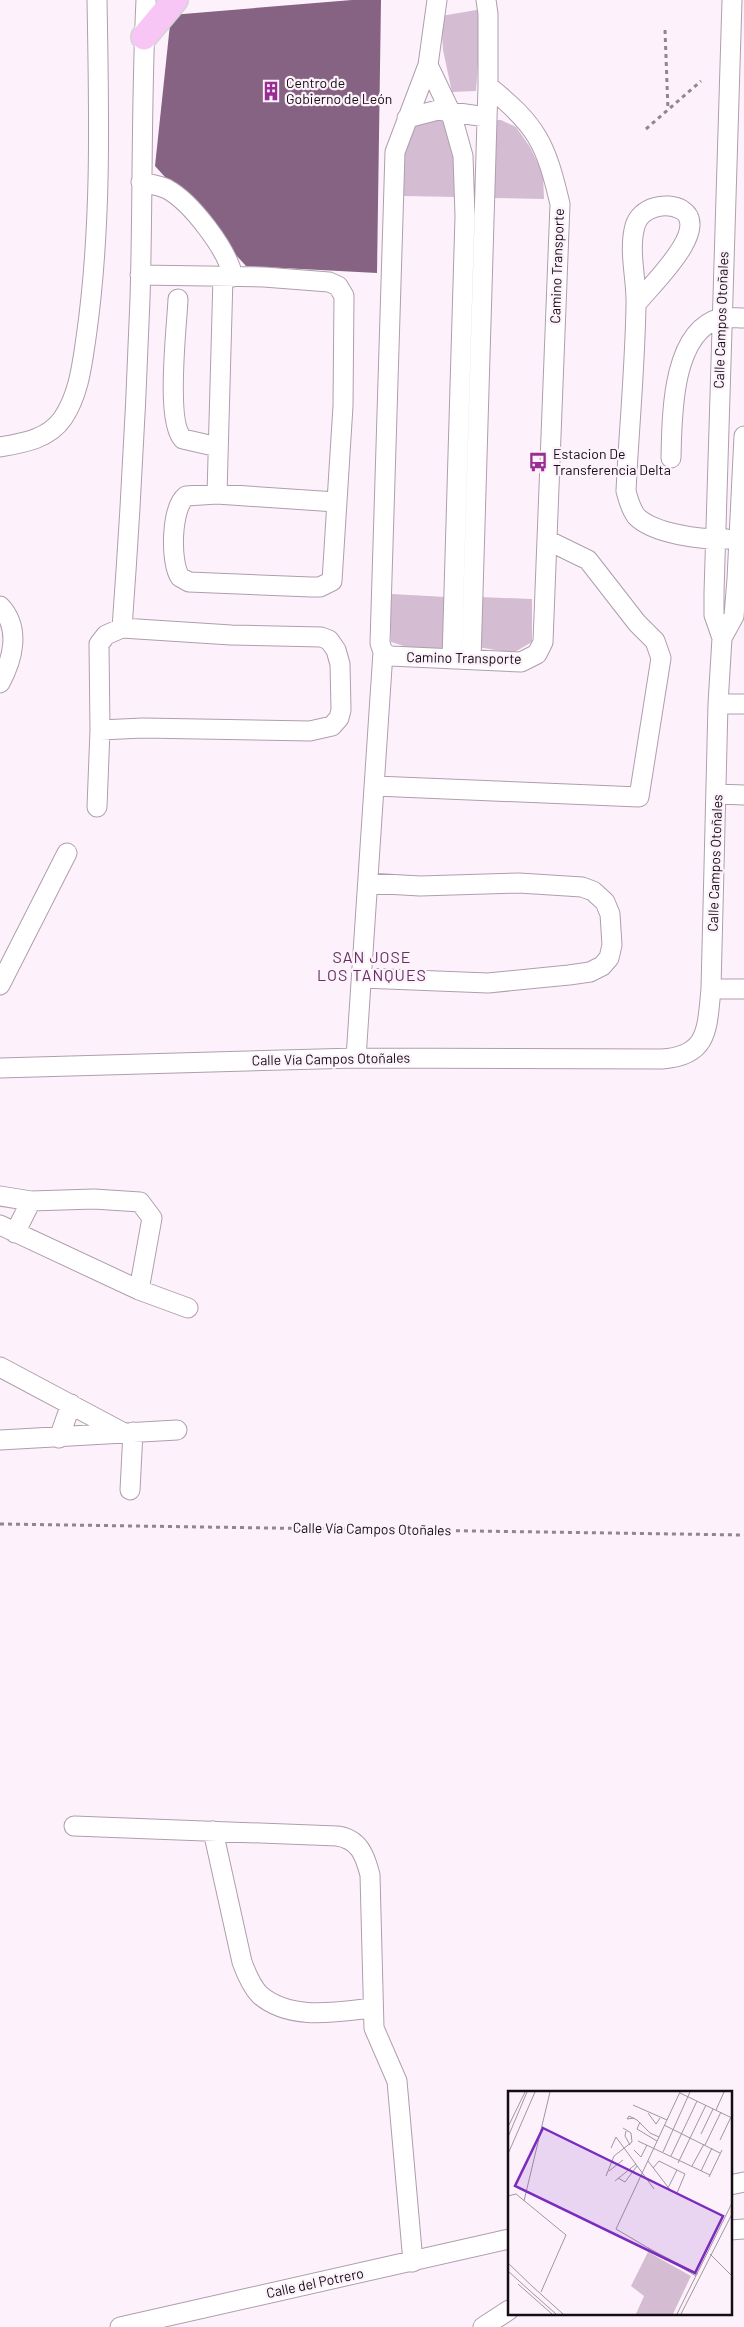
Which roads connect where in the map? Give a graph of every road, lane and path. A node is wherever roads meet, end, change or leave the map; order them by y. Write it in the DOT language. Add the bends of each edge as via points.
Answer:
graph roads {
  1 [pos="97,0"];
  2 [pos="146,0"];
  3 [pos="175,0"];
  4 [pos="437,0"];
  5 [pos="732,0"];
  6 [pos="487,7"];
  7 [pos="665,30"];
  8 [pos="144,37"];
  9 [pos="428,65"];
  10 [pos="701,81"];
  11 [pos="488,86"];
  12 [pos="668,110"];
  13 [pos="451,113"];
  14 [pos="486,117"];
  15 [pos="407,118"];
  16 [pos="646,129"];
  17 [pos="141,182"];
  18 [pos="140,275"];
  19 [pos="228,277"];
  20 [pos="178,299"];
  21 [pos="637,303"];
  22 [pos="721,318"];
  23 [pos="744,318"];
  24 [pos="744,436"];
  25 [pos="0,447"];
  26 [pos="218,447"];
  27 [pos="670,458"];
  28 [pos="217,494"];
  29 [pos="336,502"];
  30 [pos="740,538"];
  31 [pos="716,539"];
  32 [pos="547,540"];
  33 [pos="0,606"];
  34 [pos="122,628"];
  35 [pos="722,638"];
  36 [pos="383,652"];
  37 [pos="452,659"];
  38 [pos="471,660"];
  39 [pos="0,683"];
  40 [pos="718,704"];
  41 [pos="744,704"];
  42 [pos="100,730"];
  43 [pos="375,786"];
  44 [pos="716,794"];
  45 [pos="744,795"];
  46 [pos="97,807"];
  47 [pos="67,853"];
  48 [pos="368,883"];
  49 [pos="362,978"];
  50 [pos="0,985"];
  51 [pos="711,989"];
  52 [pos="744,989"];
  53 [pos="356,1058"];
  54 [pos="662,1059"];
  55 [pos="0,1068"];
  56 [pos="0,1196"];
  57 [pos="31,1201"];
  58 [pos="7,1229"];
  59 [pos="139,1290"];
  60 [pos="188,1308"];
  61 [pos="0,1367"];
  62 [pos="71,1404"];
  63 [pos="177,1430"];
  64 [pos="128,1432"];
  65 [pos="59,1438"];
  66 [pos="0,1440"];
  67 [pos="130,1490"];
  68 [pos="0,1524"];
  69 [pos="744,1535"];
  70 [pos="74,1826"];
  71 [pos="213,1831"];
  72 [pos="372,2008"];
  73 [pos="508,2239"];
  74 [pos="413,2262"];
  75 [pos="508,2311"];
  76 [pos="120,2327"];
  77 [pos="483,2327"];
  1 -- 25 [label="street" via="99,117 92,285 81,368 75,393 63,418 48,433 29,442"];
  2 -- 8 [label="street"];
  3 -- 8 [label="main road"];
  4 -- 9 [label="street"];
  5 -- 22 [label="street, Calle Campos Otoñales"];
  6 -- 11 [label="street"];
  7 -- 12 [label="path"];
  8 -- 17 [label="street"];
  9 -- 13 [label="street"];
  9 -- 15 [label="street"];
  10 -- 12 [label="path"];
  11 -- 14 [label="street"];
  11 -- 32 [label="street, Camino Transporte" via="528,121 550,160 560,204"];
  12 -- 16 [label="path"];
  13 -- 14 [label="street"];
  13 -- 15 [label="street" via="426,111"];
  13 -- 37 [label="street" via="463,156 465,216"];
  14 -- 38 [label="street"];
  15 -- 36 [label="street" via="395,152 392,199 380,626"];
  17 -- 18 [label="street"];
  17 -- 19 [label="street" via="172,192 204,223 228,257"];
  18 -- 19 [label="street"];
  18 -- 34 [label="street"];
  19 -- 26 [label="street"];
  19 -- 29 [label="street" via="329,282 342,290 346,316"];
  20 -- 26 [label="street" via="173,390 175,428 183,439"];
  21 -- 21 [label="street" via="683,248 689,235 688,217 675,207 660,206 638,219 634,226"];
  21 -- 31 [label="street" via="626,490 630,503 636,515 658,529"];
  22 -- 23 [label="street"];
  22 -- 27 [label="street" via="696,336 682,355"];
  22 -- 31 [label="street, Calle Campos Otoñales"];
  24 -- 30 [label="street, Calle Campos Otoñales"];
  26 -- 28 [label="street"];
  28 -- 29 [label="street"];
  28 -- 29 [label="street" via="186,496 178,504 174,560 180,577 189,582 311,587 328,583 333,576"];
  30 -- 31 [label="street"];
  30 -- 35 [label="street, Calle Campos Otoñales" via="734,616"];
  31 -- 35 [label="street, Calle Campos Otoñales" via="714,615"];
  32 -- 38 [label="street, Camino Transporte" via="543,642 537,654 521,662"];
  32 -- 43 [label="street" via="588,560 637,623 656,641 661,658 639,797"];
  33 -- 39 [label="street" via="9,618 14,643"];
  34 -- 42 [label="street" via="106,635 100,644"];
  34 -- 42 [label="street" via="321,637 334,645 339,657 341,710 332,726 310,731"];
  35 -- 40 [label="street, Calle Campos Otoñales"];
  36 -- 37 [label="street, Camino Transporte" via="390,656"];
  36 -- 43 [label="street"];
  37 -- 38 [label="street, Camino Transporte"];
  40 -- 41 [label="street"];
  40 -- 44 [label="street, Calle Campos Otoñales"];
  42 -- 46 [label="street"];
  43 -- 48 [label="street"];
  44 -- 45 [label="street"];
  44 -- 51 [label="street, Calle Campos Otoñales"];
  47 -- 50 [label="street"];
  48 -- 49 [label="street"];
  48 -- 49 [label="street" via="420,886 519,883 582,887 593,891 605,902 610,914 612,945 609,958 602,966 590,972 569,975 488,983"];
  49 -- 53 [label="street"];
  51 -- 52 [label="street"];
  51 -- 54 [label="street, Calle Campos Otoñales" via="708,1022 702,1039 685,1056"];
  53 -- 54 [label="street, Calle Vía Campos Otoñales"];
  53 -- 55 [label="street, Calle Vía Campos Otoñales"];
  56 -- 57 [label="street"];
  57 -- 58 [label="street"];
  57 -- 59 [label="street" via="94,1199 140,1202 152,1218"];
  58 -- 59 [label="street"];
  59 -- 60 [label="street"];
  61 -- 62 [label="street"];
  62 -- 64 [label="street"];
  62 -- 65 [label="street"];
  63 -- 64 [label="street"];
  64 -- 65 [label="street"];
  64 -- 67 [label="street"];
  65 -- 66 [label="street"];
  68 -- 69 [label="path, Calle Vía Campos Otoñales"];
  70 -- 71 [label="street"];
  71 -- 72 [label="street" via="242,1962 259,1994 275,2006 310,2012"];
  71 -- 72 [label="street" via="337,1836 356,1843 370,1875"];
  72 -- 74 [label="street" via="374,2028 399,2095"];
  73 -- 74 [label="street, Calle del Potrero"];
  74 -- 76 [label="street, Calle del Potrero"];
  75 -- 77 [label="street"];
}
